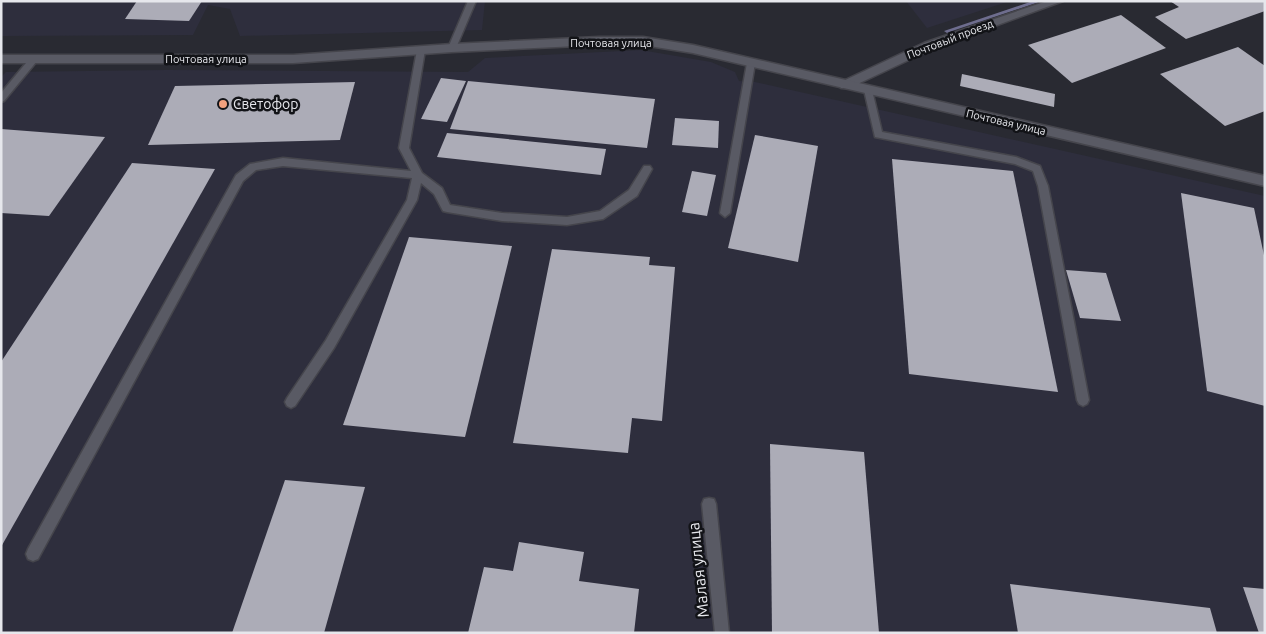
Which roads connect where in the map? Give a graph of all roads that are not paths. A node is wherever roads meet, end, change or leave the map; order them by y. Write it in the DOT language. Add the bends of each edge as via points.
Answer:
graph roads {
  1 [pos="472,1"];
  2 [pos="1058,1"];
  3 [pos="452,48"];
  4 [pos="420,50"];
  5 [pos="1,59"];
  6 [pos="34,59"];
  7 [pos="751,63"];
  8 [pos="845,85"];
  9 [pos="868,90"];
  10 [pos="1,99"];
  11 [pos="647,170"];
  12 [pos="418,176"];
  13 [pos="1265,181"];
  14 [pos="725,213"];
  15 [pos="1083,400"];
  16 [pos="291,402"];
  17 [pos="709,504"];
  18 [pos="33,554"];
  19 [pos="722,633"];
  1 -- 3 [label="lane"];
  2 -- 8 [label="street, Почтовый проезд" via="928,46"];
  3 -- 4 [label="street, Почтовая улица"];
  3 -- 7 [label="street, Почтовая улица" via="643,41"];
  4 -- 6 [label="street, Почтовая улица" via="293,59"];
  4 -- 12 [label="lane" via="404,148"];
  5 -- 6 [label="street, Почтовая улица"];
  6 -- 10 [label="lane"];
  7 -- 8 [label="street, Почтовая улица"];
  7 -- 14 [label="lane"];
  8 -- 9 [label="street, Почтовая улица"];
  9 -- 13 [label="street, Почтовая улица"];
  9 -- 15 [label="lane" via="878,135 1037,169 1043,186"];
  11 -- 12 [label="lane" via="633,193 603,215 567,221 502,217 447,208 438,191"];
  12 -- 16 [label="lane" via="412,200 330,344"];
  12 -- 18 [label="lane" via="283,162 253,167 239,178"];
  17 -- 19 [label="lane, Малая улица"];
}
